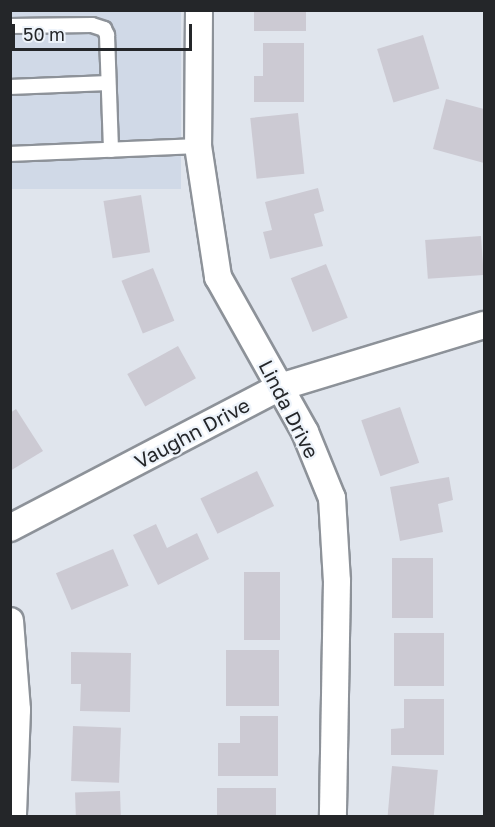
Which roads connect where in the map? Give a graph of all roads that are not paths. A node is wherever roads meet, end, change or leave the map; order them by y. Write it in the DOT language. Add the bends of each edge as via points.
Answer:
graph roads {
  1 [pos="198,10"];
  2 [pos="10,26"];
  3 [pos="108,82"];
  4 [pos="10,87"];
  5 [pos="198,146"];
  6 [pos="111,150"];
  7 [pos="10,154"];
  8 [pos="484,325"];
  9 [pos="280,387"];
  10 [pos="10,528"];
  11 [pos="10,621"];
  12 [pos="13,816"];
  13 [pos="333,816"];
  1 -- 5 [label="street, Linda Drive"];
  2 -- 3 [label="lane" via="99,25 107,35"];
  3 -- 4 [label="lane"];
  3 -- 6 [label="lane"];
  5 -- 6 [label="lane"];
  5 -- 9 [label="street, Linda Drive" via="218,277"];
  6 -- 7 [label="lane"];
  8 -- 9 [label="street, Vaughn Drive"];
  9 -- 10 [label="street, Vaughn Drive"];
  9 -- 13 [label="street, Linda Drive" via="305,432 332,498 337,581"];
  11 -- 12 [label="street" via="18,710"];
}
